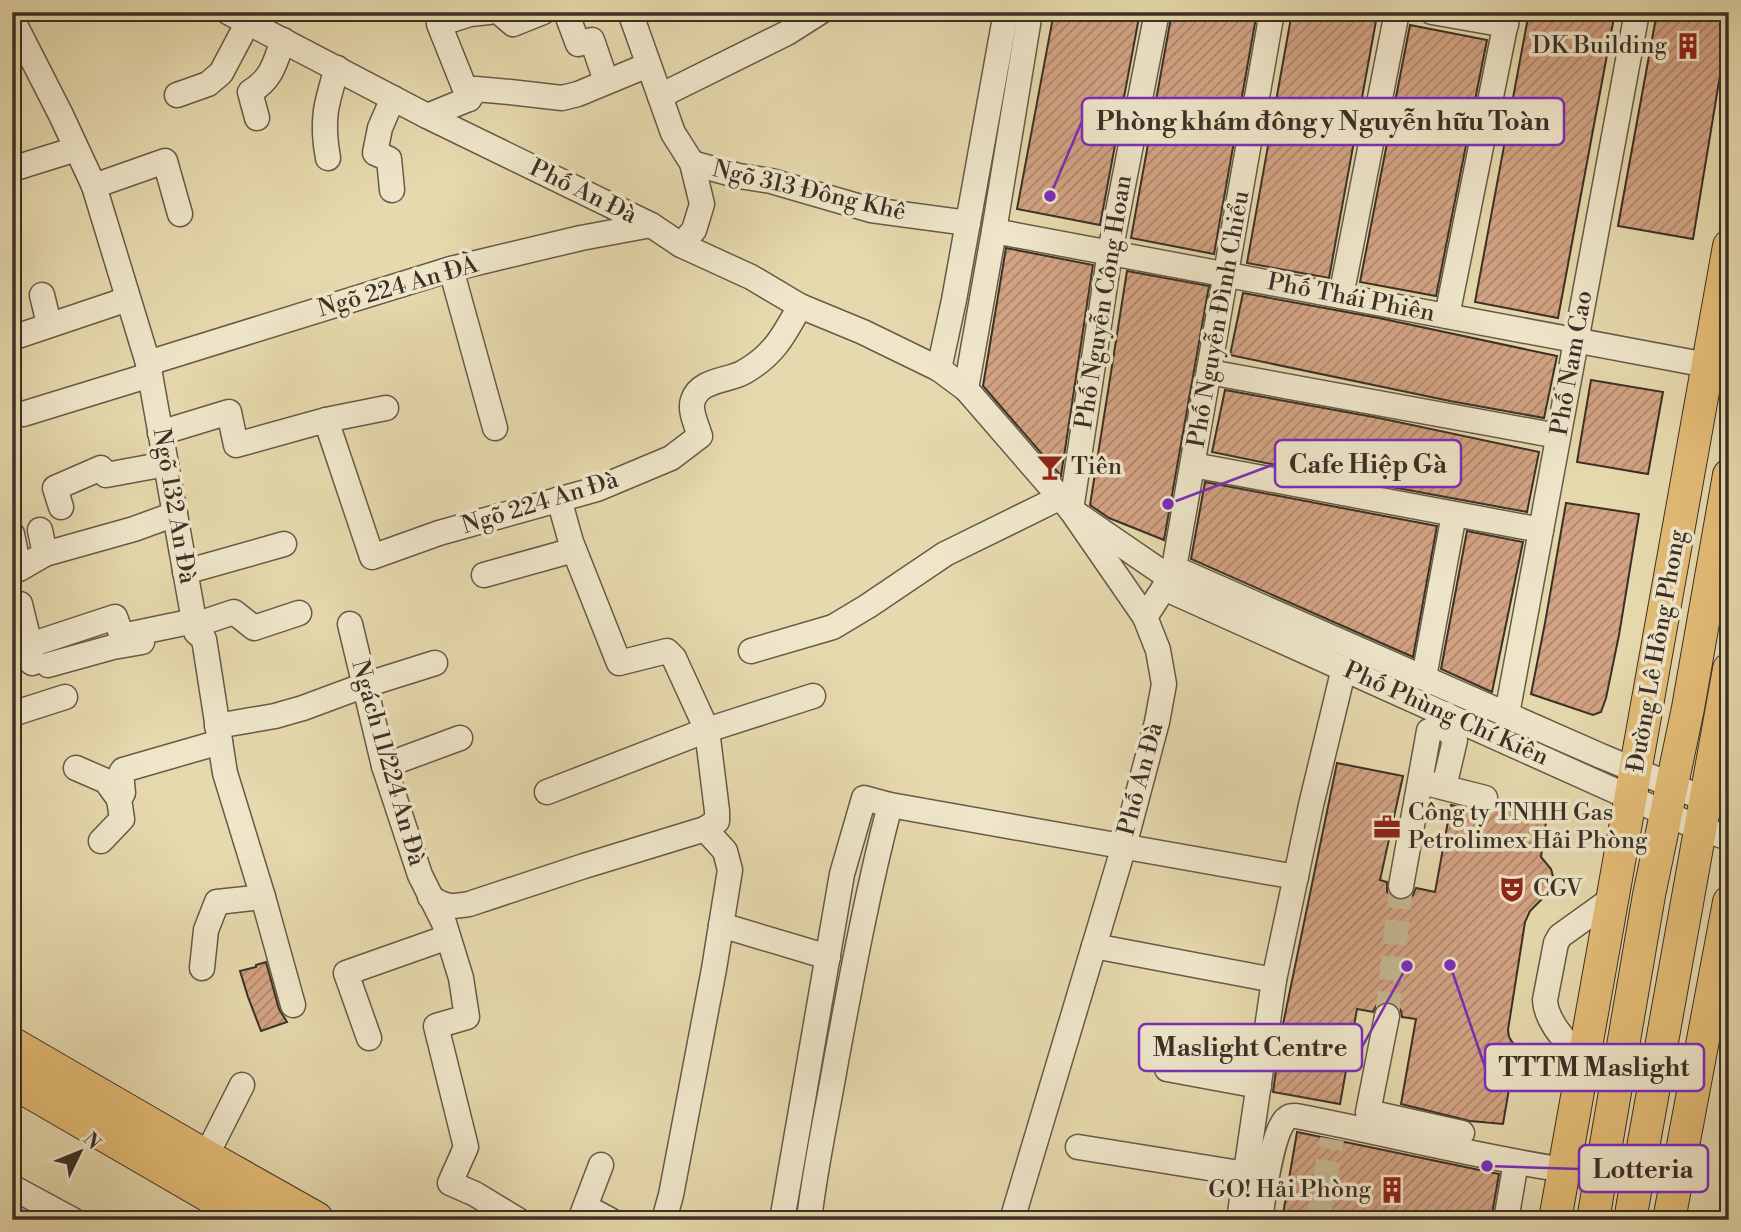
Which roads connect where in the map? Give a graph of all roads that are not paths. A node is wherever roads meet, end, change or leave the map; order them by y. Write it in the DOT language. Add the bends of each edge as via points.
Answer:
graph roads {
  1 [pos="489,12"];
  2 [pos="543,12"];
  3 [pos="566,12"];
  4 [pos="630,12"];
  5 [pos="820,12"];
  6 [pos="1006,12"];
  7 [pos="1030,12"];
  8 [pos="1157,12"];
  9 [pos="1272,12"];
  10 [pos="1397,12"];
  11 [pos="1432,12"];
  12 [pos="1637,12"];
  13 [pos="508,16"];
  14 [pos="238,17"];
  15 [pos="1507,18"];
  16 [pos="12,19"];
  17 [pos="283,40"];
  18 [pos="648,65"];
  19 [pos="337,68"];
  20 [pos="606,81"];
  21 [pos="177,95"];
  22 [pos="660,96"];
  23 [pos="393,98"];
  24 [pos="470,99"];
  25 [pos="427,116"];
  26 [pos="257,118"];
  27 [pos="76,149"];
  28 [pos="328,158"];
  29 [pos="692,163"];
  30 [pos="12,169"];
  31 [pos="94,186"];
  32 [pos="392,190"];
  33 [pos="180,214"];
  34 [pos="968,222"];
  35 [pos="651,225"];
  36 [pos="995,230"];
  37 [pos="681,244"];
  38 [pos="1729,246"];
  39 [pos="1110,252"];
  40 [pos="451,269"];
  41 [pos="1226,274"];
  42 [pos="42,295"];
  43 [pos="1341,296"];
  44 [pos="128,299"];
  45 [pos="800,306"];
  46 [pos="1447,316"];
  47 [pos="49,324"];
  48 [pos="12,338"];
  49 [pos="1576,340"];
  50 [pos="1707,365"];
  51 [pos="149,369"];
  52 [pos="939,369"];
  53 [pos="1209,372"];
  54 [pos="966,388"];
  55 [pos="386,408"];
  56 [pos="23,414"];
  57 [pos="326,420"];
  58 [pos="495,428"];
  59 [pos="160,433"];
  60 [pos="1559,436"];
  61 [pos="166,464"];
  62 [pos="1193,465"];
  63 [pos="1729,475"];
  64 [pos="559,499"];
  65 [pos="1065,504"];
  66 [pos="61,507"];
  67 [pos="175,514"];
  68 [pos="1454,514"];
  69 [pos="1541,530"];
  70 [pos="12,534"];
  71 [pos="284,544"];
  72 [pos="574,550"];
  73 [pos="186,572"];
  74 [pos="484,575"];
  75 [pos="1169,578"];
  76 [pos="20,604"];
  77 [pos="299,613"];
  78 [pos="1144,617"];
  79 [pos="350,624"];
  80 [pos="195,626"];
  81 [pos="751,651"];
  82 [pos="435,663"];
  83 [pos="1344,668"];
  84 [pos="1729,669"];
  85 [pos="1432,680"];
  86 [pos="365,685"];
  87 [pos="65,696"];
  88 [pos="813,696"];
  89 [pos="1507,713"];
  90 [pos="12,714"];
  91 [pos="1442,717"];
  92 [pos="706,730"];
  93 [pos="219,734"];
  94 [pos="460,738"];
  95 [pos="384,766"];
  96 [pos="76,768"];
  97 [pos="1419,782"];
  98 [pos="1634,784"];
  99 [pos="1444,787"];
  100 [pos="547,792"];
  101 [pos="1485,798"];
  102 [pos="119,799"];
  103 [pos="1670,800"];
  104 [pos="890,805"];
  105 [pos="1716,819"];
  106 [pos="705,830"];
  107 [pos="101,841"];
  108 [pos="1124,846"];
  109 [pos="1296,877"];
  110 [pos="1401,886"];
  111 [pos="263,897"];
  112 [pos="430,897"];
  113 [pos="1613,898"];
  114 [pos="1729,902"];
  115 [pos="721,925"];
  116 [pos="448,937"];
  117 [pos="1094,946"];
  118 [pos="828,957"];
  119 [pos="202,968"];
  120 [pos="1274,980"];
  121 [pos="293,1005"];
  122 [pos="1387,1016"];
  123 [pos="369,1038"];
  124 [pos="12,1046"];
  125 [pos="1583,1062"];
  126 [pos="1167,1069"];
  127 [pos="12,1079"];
  128 [pos="242,1085"];
  129 [pos="1259,1086"];
  130 [pos="1079,1147"];
  131 [pos="205,1158"];
  132 [pos="1516,1162"];
  133 [pos="1565,1162"];
  134 [pos="601,1165"];
  135 [pos="1246,1174"];
  136 [pos="12,1186"];
  137 [pos="595,1217"];
  138 [pos="73,1220"];
  139 [pos="255,1220"];
  140 [pos="315,1220"];
  141 [pos="518,1220"];
  142 [pos="664,1220"];
  143 [pos="782,1220"];
  144 [pos="809,1220"];
  145 [pos="1012,1220"];
  146 [pos="1239,1220"];
  147 [pos="1259,1220"];
  148 [pos="1506,1220"];
  149 [pos="1555,1220"];
  150 [pos="1593,1220"];
  151 [pos="1630,1220"];
  152 [pos="1669,1220"];
  1 -- 24 [label="street" via="439,24"];
  2 -- 13 [label="street"];
  3 -- 20 [label="street" via="578,44 592,40"];
  4 -- 18 [label="street"];
  5 -- 22 [label="street"];
  6 -- 34 [label="street"];
  7 -- 36 [label="street"];
  8 -- 39 [label="street, Phố Nguyễn Công Hoan"];
  9 -- 41 [label="street, Phố Nguyễn Đình Chiểu"];
  10 -- 43 [label="street"];
  11 -- 15 [label="street"];
  12 -- 49 [label="street, Phố Nam Cao"];
  14 -- 17 [label="street, Phố An Đà"];
  14 -- 21 [label="street" via="221,73"];
  15 -- 46 [label="street"];
  16 -- 27 [label="street, Ngõ 132 An Đà"];
  17 -- 19 [label="street, Phố An Đà"];
  17 -- 26 [label="street" via="267,78 250,92"];
  18 -- 20 [label="street"];
  18 -- 22 [label="street"];
  19 -- 23 [label="street, Phố An Đà"];
  19 -- 28 [label="street" via="324,120"];
  20 -- 24 [label="street" via="562,98 476,89"];
  22 -- 29 [label="street" via="673,134"];
  23 -- 25 [label="street, Phố An Đà"];
  23 -- 32 [label="street" via="375,153 388,159"];
  24 -- 25 [label="street"];
  25 -- 35 [label="street, Phố An Đà"];
  27 -- 30 [label="street"];
  27 -- 31 [label="street, Ngõ 132 An Đà"];
  29 -- 34 [label="street, Ngõ 313 Đông Khê" via="871,210"];
  29 -- 37 [label="street" via="702,204 694,230"];
  31 -- 33 [label="street" via="164,161"];
  31 -- 44 [label="street, Ngõ 132 An Đà"];
  34 -- 52 [label="street"];
  35 -- 37 [label="street, Phố An Đà"];
  35 -- 40 [label="street, Ngõ 224 An ĐÀ"];
  36 -- 39 [label="street, Phố Thái Phiên"];
  36 -- 54 [label="street"];
  37 -- 45 [label="street, Phố An Đà"];
  38 -- 50 [label="main road, Đường Lê Hồng Phong"];
  39 -- 41 [label="street, Phố Thái Phiên"];
  39 -- 65 [label="street, Phố Nguyễn Công Hoan"];
  40 -- 51 [label="street, Ngõ 224 An ĐÀ"];
  40 -- 58 [label="street"];
  41 -- 43 [label="street, Phố Thái Phiên"];
  41 -- 53 [label="street, Phố Nguyễn Đình Chiểu"];
  42 -- 47 [label="street"];
  43 -- 46 [label="street, Phố Thái Phiên"];
  44 -- 47 [label="street"];
  44 -- 51 [label="street, Ngõ 132 An Đà"];
  45 -- 52 [label="street, Phố An Đà"];
  45 -- 64 [label="street, Ngõ 224 An Đà" via="779,342 762,359 696,393 692,412 700,436 671,458 597,489"];
  46 -- 49 [label="street, Phố Thái Phiên"];
  47 -- 48 [label="street"];
  49 -- 50 [label="street, Phố Thái Phiên"];
  49 -- 60 [label="street, Phố Nam Cao"];
  50 -- 98 [label="main road, Đường Lê Hồng Phong"];
  51 -- 56 [label="street, Ngõ 224 An ĐÀ"];
  51 -- 59 [label="street, Ngõ 132 An Đà"];
  52 -- 54 [label="street, Phố An Đà"];
  53 -- 60 [label="street"];
  53 -- 62 [label="street, Phố Nguyễn Đình Chiểu"];
  54 -- 65 [label="street, Phố An Đà"];
  55 -- 57 [label="street"];
  57 -- 59 [label="street" via="236,445 229,412"];
  57 -- 64 [label="street, Ngõ 224 An Đà" via="372,557"];
  59 -- 61 [label="street, Ngõ 132 An Đà"];
  60 -- 69 [label="street, Phố Nam Cao"];
  61 -- 66 [label="street" via="106,475 101,468 55,488"];
  61 -- 67 [label="street, Ngõ 132 An Đà"];
  62 -- 68 [label="street"];
  62 -- 75 [label="street, Phố Nguyễn Đình Chiểu"];
  63 -- 103 [label="main road, Đường Lê Hồng Phong"];
  64 -- 72 [label="street"];
  65 -- 75 [label="street"];
  65 -- 78 [label="street, Phố An Đà"];
  65 -- 81 [label="street" via="944,554 833,627"];
  67 -- 70 [label="street" via="134,529 43,542 19,569"];
  67 -- 73 [label="street, Ngõ 132 An Đà"];
  68 -- 69 [label="street"];
  68 -- 85 [label="street"];
  69 -- 89 [label="street, Phố Nam Cao"];
  71 -- 73 [label="street"];
  72 -- 74 [label="street"];
  72 -- 92 [label="street" via="619,663 667,651"];
  73 -- 80 [label="street, Ngõ 132 An Đà"];
  75 -- 78 [label="street, Phố Nguyễn Đình Chiểu"];
  75 -- 83 [label="street, Phố Phùng Chí Kiên"];
  75 -- 85 [label="street, Phố Phùng Chí Kiên"];
  76 -- 80 [label="street" via="37,658 115,617 122,636"];
  77 -- 80 [label="street" via="254,628 234,612"];
  78 -- 108 [label="street, Phố An Đà" via="1158,650 1164,684"];
  79 -- 86 [label="street, Ngách 11/224 An Đà"];
  80 -- 93 [label="street, Ngõ 132 An Đà" via="204,639"];
  82 -- 86 [label="street"];
  83 -- 91 [label="street, Phố Phùng Chí Kiên"];
  83 -- 109 [label="street"];
  84 -- 105 [label="main road"];
  85 -- 89 [label="street, Phố Phùng Chí Kiên"];
  85 -- 91 [label="street"];
  86 -- 93 [label="street"];
  86 -- 95 [label="street, Ngách 11/224 An Đà"];
  87 -- 90 [label="street"];
  88 -- 92 [label="street"];
  89 -- 98 [label="street, Phố Phùng Chí Kiên" via="1601,756"];
  91 -- 97 [label="street" via="1429,731"];
  91 -- 98 [label="street, Phố Phùng Chí Kiên"];
  91 -- 99 [label="street" via="1455,740"];
  92 -- 100 [label="street"];
  92 -- 106 [label="street" via="718,811 717,821"];
  93 -- 102 [label="street" via="123,769"];
  93 -- 111 [label="street, Ngõ 132 An Đà" via="225,774"];
  94 -- 95 [label="street"];
  95 -- 112 [label="street, Ngách 11/224 An Đà"];
  96 -- 102 [label="street" via="106,781"];
  97 -- 99 [label="street"];
  97 -- 110 [label="street"];
  98 -- 103 [label="street, Phố Phùng Chí Kiên"];
  98 -- 113 [label="main road, Đường Lê Hồng Phong"];
  99 -- 101 [label="street"];
  102 -- 107 [label="street" via="122,819"];
  103 -- 105 [label="street, Phố Phùng Chí Kiên"];
  103 -- 150 [label="main road, Đường Lê Hồng Phong" via="1649,895"];
  104 -- 108 [label="street"];
  104 -- 118 [label="street" via="864,798 842,874"];
  104 -- 144 [label="street" via="845,1014"];
  105 -- 151 [label="main road"];
  106 -- 112 [label="street" via="469,904 440,905"];
  106 -- 115 [label="street" via="725,851 730,870"];
  108 -- 109 [label="street"];
  108 -- 117 [label="street, Phố An Đà"];
  109 -- 120 [label="street"];
  111 -- 119 [label="street" via="217,902 206,930"];
  111 -- 121 [label="street, Ngõ 132 An Đà"];
  112 -- 116 [label="street, Ngách 11/224 An Đà"];
  113 -- 125 [label="main road, Đường Lê Hồng Phong"];
  113 -- 125 [label="street" via="1560,936 1545,1000 1550,1019"];
  114 -- 152 [label="main road"];
  115 -- 118 [label="street"];
  115 -- 142 [label="street"];
  116 -- 123 [label="street" via="346,973"];
  116 -- 141 [label="street, Ngách 11/224 An Đà" via="467,1017 436,1026 466,1147 450,1183"];
  117 -- 120 [label="street"];
  117 -- 145 [label="street, Phố An Đà"];
  118 -- 143 [label="street"];
  120 -- 129 [label="street"];
  122 -- 133 [label="street" via="1368,1112"];
  124 -- 131 [label="highway"];
  125 -- 133 [label="main road, Đường Lê Hồng Phong"];
  126 -- 129 [label="street"];
  127 -- 139 [label="highway"];
  128 -- 131 [label="street"];
  129 -- 135 [label="street"];
  130 -- 135 [label="street"];
  131 -- 140 [label="highway"];
  132 -- 133 [label="street"];
  132 -- 147 [label="street" via="1334,1131 1296,1116 1286,1118 1275,1145"];
  132 -- 148 [label="street"];
  133 -- 149 [label="main road, Đường Lê Hồng Phong"];
  134 -- 137 [label="street"];
  135 -- 146 [label="street"];
  136 -- 138 [label="street"];
}
